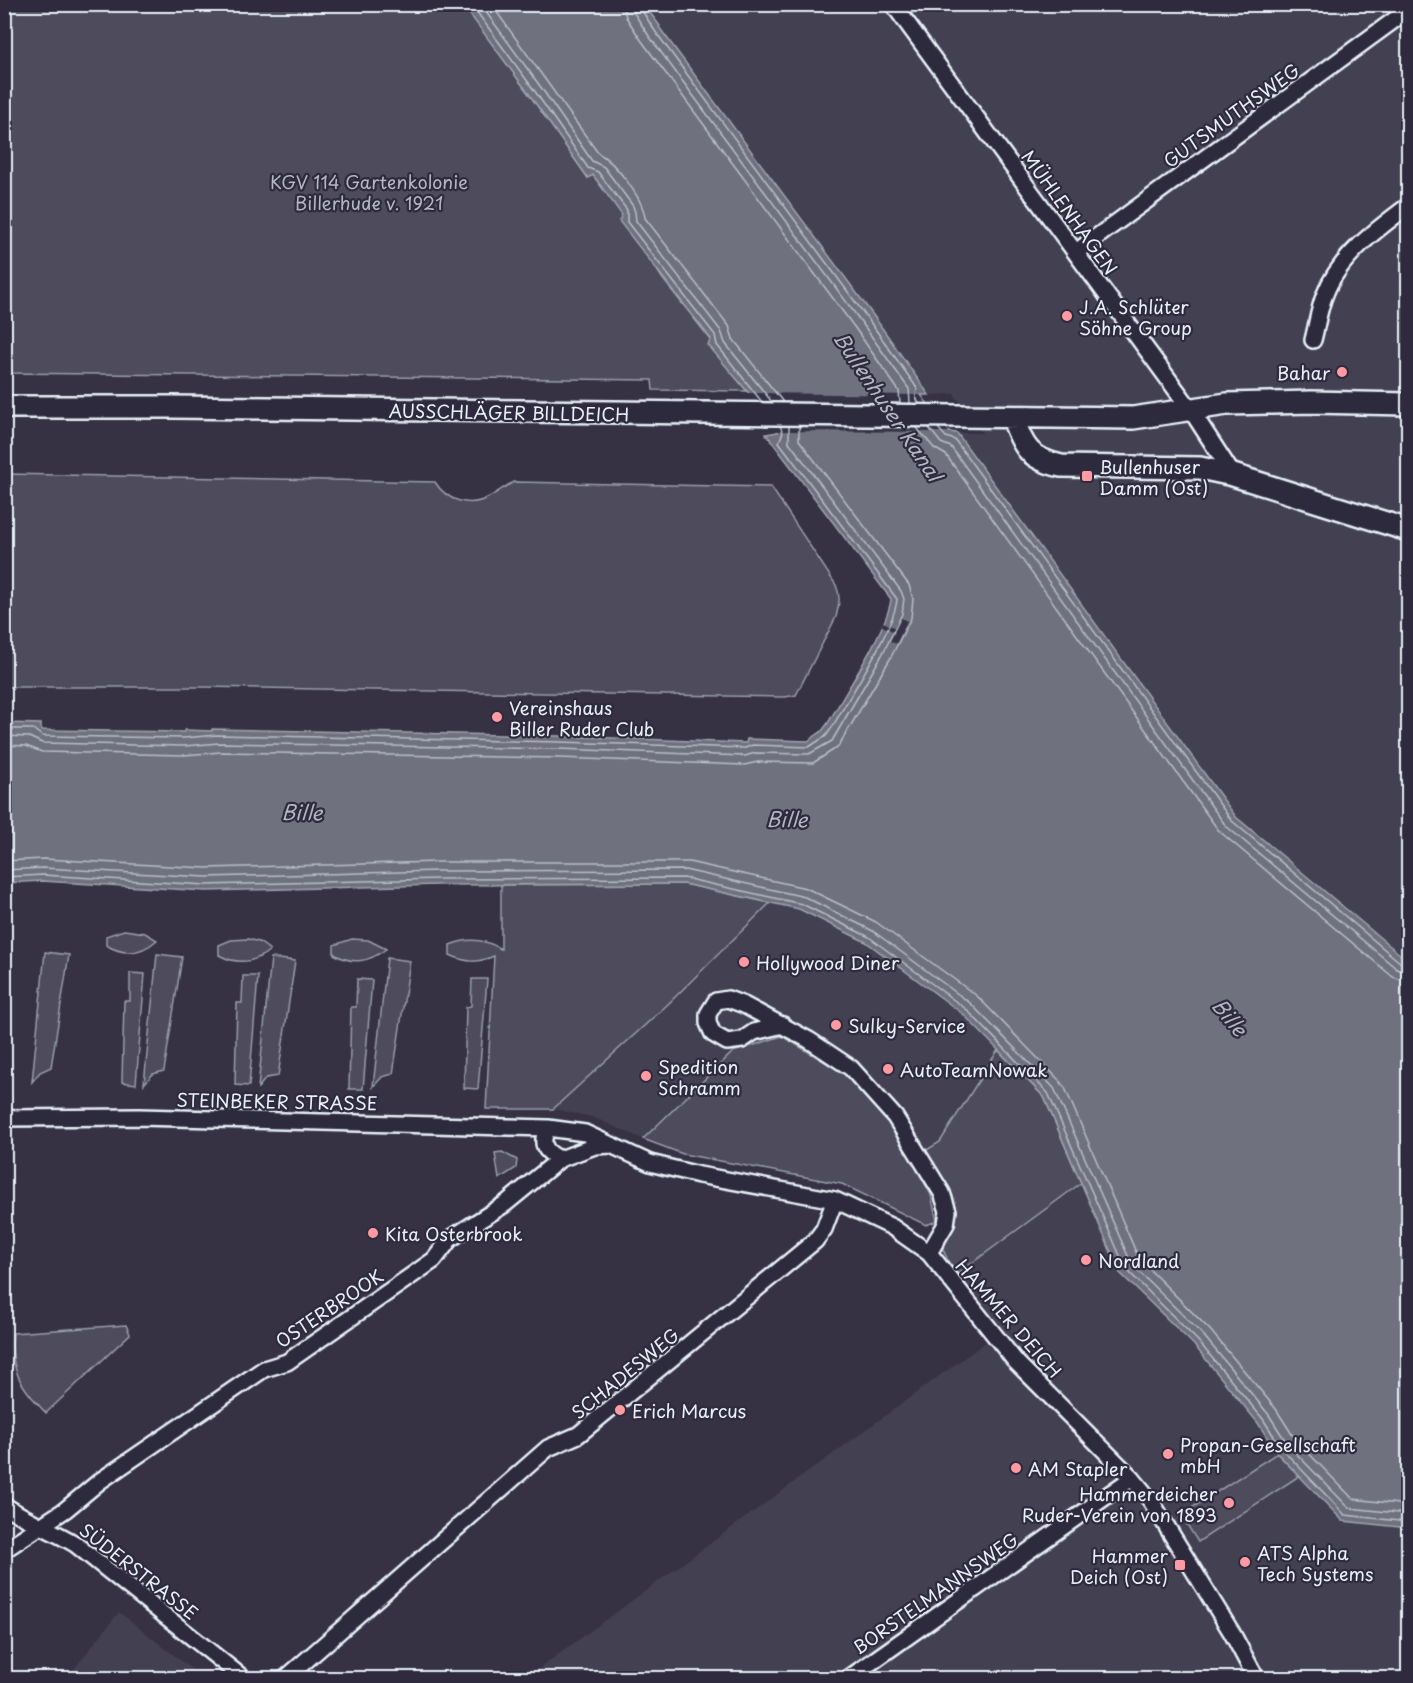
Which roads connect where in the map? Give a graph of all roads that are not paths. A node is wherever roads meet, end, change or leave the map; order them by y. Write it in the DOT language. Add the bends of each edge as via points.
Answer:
graph roads {
  1 [pos="893,4"];
  2 [pos="1408,10"];
  3 [pos="1408,206"];
  4 [pos="1076,252"];
  5 [pos="1313,340"];
  6 [pos="1408,404"];
  7 [pos="4,407"];
  8 [pos="1191,410"];
  9 [pos="1012,418"];
  10 [pos="1233,475"];
  11 [pos="1408,530"];
  12 [pos="783,1025"];
  13 [pos="4,1118"];
  14 [pos="548,1128"];
  15 [pos="615,1145"];
  16 [pos="560,1159"];
  17 [pos="836,1200"];
  18 [pos="929,1253"];
  19 [pos="1132,1478"];
  20 [pos="4,1505"];
  21 [pos="42,1525"];
  22 [pos="4,1550"];
  23 [pos="243,1678"];
  24 [pos="286,1678"];
  25 [pos="849,1678"];
  26 [pos="1256,1678"];
  1 -- 4 [label="street, MÜHLENHAGEN"];
  2 -- 4 [label="street, GUTSMUTHSWEG"];
  3 -- 5 [label="street" via="1340,267 1324,294"];
  4 -- 8 [label="street, MÜHLENHAGEN"];
  6 -- 8 [label="street, AUSSCHLÄGER BILLDEICH" via="1227,404"];
  7 -- 9 [label="street, AUSSCHLÄGER BILLDEICH"];
  8 -- 9 [label="street, AUSSCHLÄGER BILLDEICH" via="1133,418"];
  8 -- 10 [label="street, MÜHLENHAGEN"];
  9 -- 10 [label="street" via="1026,448 1046,463 1200,468"];
  10 -- 11 [label="street"];
  12 -- 18 [label="street, HAMMER DEICH" via="851,1068 895,1117 942,1193 948,1211 946,1224"];
  13 -- 14 [label="street, STEINBEKER STRASSE"];
  14 -- 15 [label="street, STEINBEKER STRASSE" via="585,1133"];
  14 -- 16 [label="street" via="544,1148"];
  15 -- 16 [label="street, OSTERBROOK" via="594,1146"];
  15 -- 17 [label="street, STEINBEKER STRASSE" via="650,1163"];
  16 -- 21 [label="street, OSTERBROOK" via="505,1204 450,1239 434,1260 287,1362 264,1369"];
  17 -- 18 [label="street, STEINBEKER STRASSE" via="892,1227"];
  17 -- 24 [label="street, SCHADESWEG" via="815,1241 578,1435 548,1448"];
  18 -- 19 [label="street, HAMMER DEICH" via="1016,1362"];
  19 -- 25 [label="street, BORSTELMANNSWEG"];
  19 -- 26 [label="street, HAMMER DEICH" via="1151,1501"];
  20 -- 21 [label="street, SÜDERSTRASSE"];
  21 -- 22 [label="street, OSTERBROOK"];
  21 -- 23 [label="street, SÜDERSTRASSE" via="75,1544"];
}
